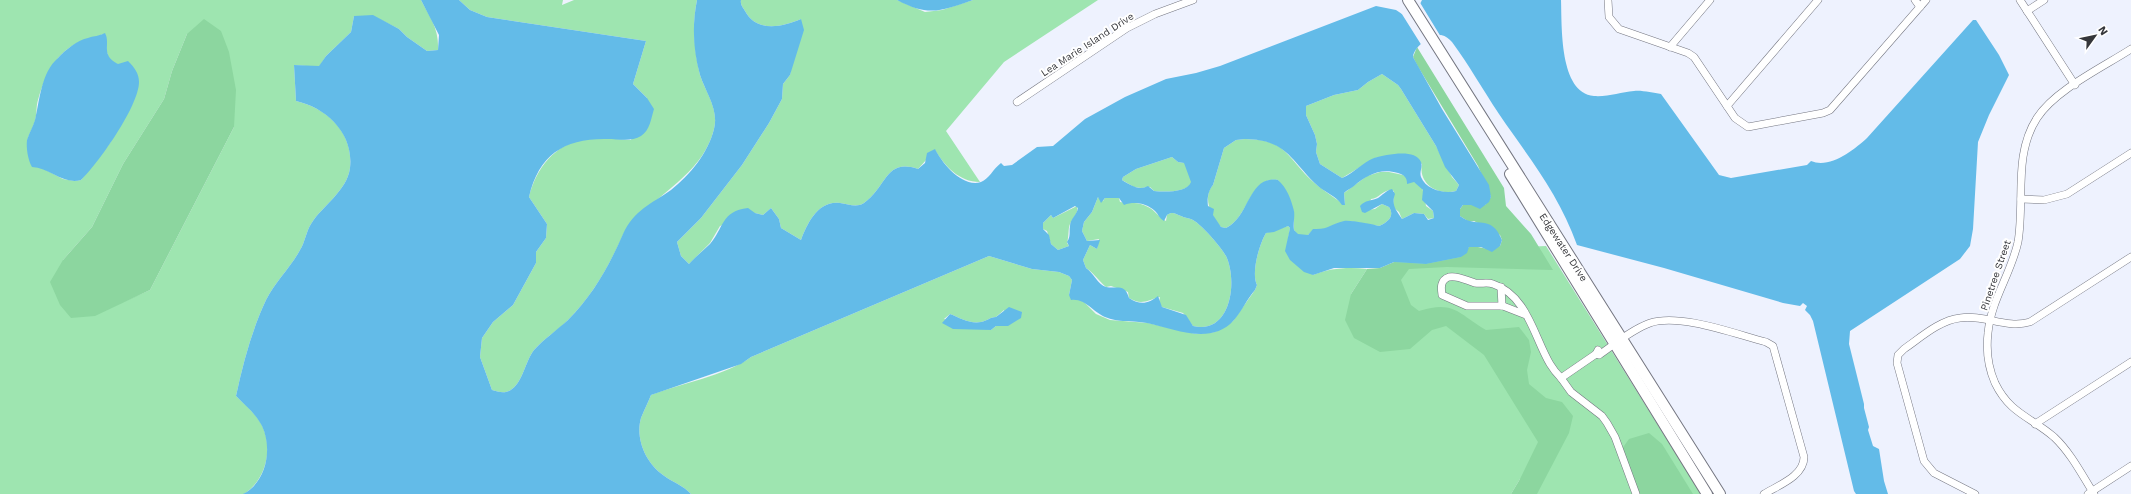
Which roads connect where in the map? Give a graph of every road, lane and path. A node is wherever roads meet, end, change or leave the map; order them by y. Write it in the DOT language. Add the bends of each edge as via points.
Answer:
graph roads {
  1 [pos="1193,0"];
  2 [pos="1608,0"];
  3 [pos="1710,0"];
  4 [pos="1818,0"];
  5 [pos="1915,0"];
  6 [pos="1926,0"];
  7 [pos="2020,0"];
  8 [pos="2044,0"];
  9 [pos="1404,1"];
  10 [pos="1920,7"];
  11 [pos="2027,11"];
  12 [pos="1670,47"];
  13 [pos="2131,48"];
  14 [pos="2075,85"];
  15 [pos="1017,102"];
  16 [pos="1727,106"];
  17 [pos="2131,153"];
  18 [pos="2021,199"];
  19 [pos="2131,257"];
  20 [pos="1501,287"];
  21 [pos="1502,306"];
  22 [pos="1526,315"];
  23 [pos="1990,321"];
  24 [pos="1619,341"];
  25 [pos="2131,362"];
  26 [pos="1561,378"];
  27 [pos="2035,424"];
  28 [pos="2131,466"];
  29 [pos="2091,493"];
  30 [pos="1636,494"];
  31 [pos="1707,494"];
  32 [pos="1720,494"];
  33 [pos="1764,494"];
  34 [pos="1975,494"];
  1 -- 15 [label="street, Lea Marie Island Drive" via="1127,28"];
  2 -- 12 [label="street" via="1609,17 1619,29"];
  3 -- 12 [label="street"];
  4 -- 16 [label="street"];
  5 -- 10 [label="street"];
  6 -- 10 [label="street"];
  7 -- 11 [label="street"];
  8 -- 11 [label="street"];
  9 -- 24 [label="street, Edgewater Drive"];
  10 -- 16 [label="street" via="1830,110 1748,127 1735,118"];
  11 -- 14 [label="street"];
  12 -- 16 [label="street" via="1694,57"];
  13 -- 14 [label="street, Pinetree Street"];
  14 -- 18 [label="street, Pinetree Street" via="2048,104 2032,127 2023,153"];
  17 -- 18 [label="street" via="2067,194 2044,200"];
  18 -- 23 [label="street, Pinetree Street" via="2019,233 2014,257 1997,296"];
  19 -- 23 [label="street" via="2030,322 2015,325"];
  20 -- 21 [label="street"];
  20 -- 21 [label="street" via="1492,283 1476,283 1449,277 1440,287 1442,295 1467,306"];
  20 -- 22 [label="street" via="1517,300"];
  21 -- 22 [label="street"];
  22 -- 26 [label="street" via="1550,364"];
  23 -- 27 [label="street, Pinetree Street" via="1988,356 1995,383 2010,406"];
  23 -- 34 [label="street" via="1968,317 1945,322 1904,349 1898,355 1897,363 1924,461 1934,473"];
  24 -- 26 [label="street" via="1596,351 1596,354"];
  24 -- 31 [label="street, Edgewater Drive"];
  24 -- 32 [label="street, Edgewater Drive"];
  24 -- 33 [label="street" via="1652,323 1676,320 1766,342 1773,346 1804,457 1804,465 1800,472"];
  25 -- 27 [label="street"];
  26 -- 30 [label="street" via="1571,392 1607,423 1615,437"];
  27 -- 29 [label="street, Pinetree Street" via="2060,444"];
  28 -- 29 [label="street"];
}
